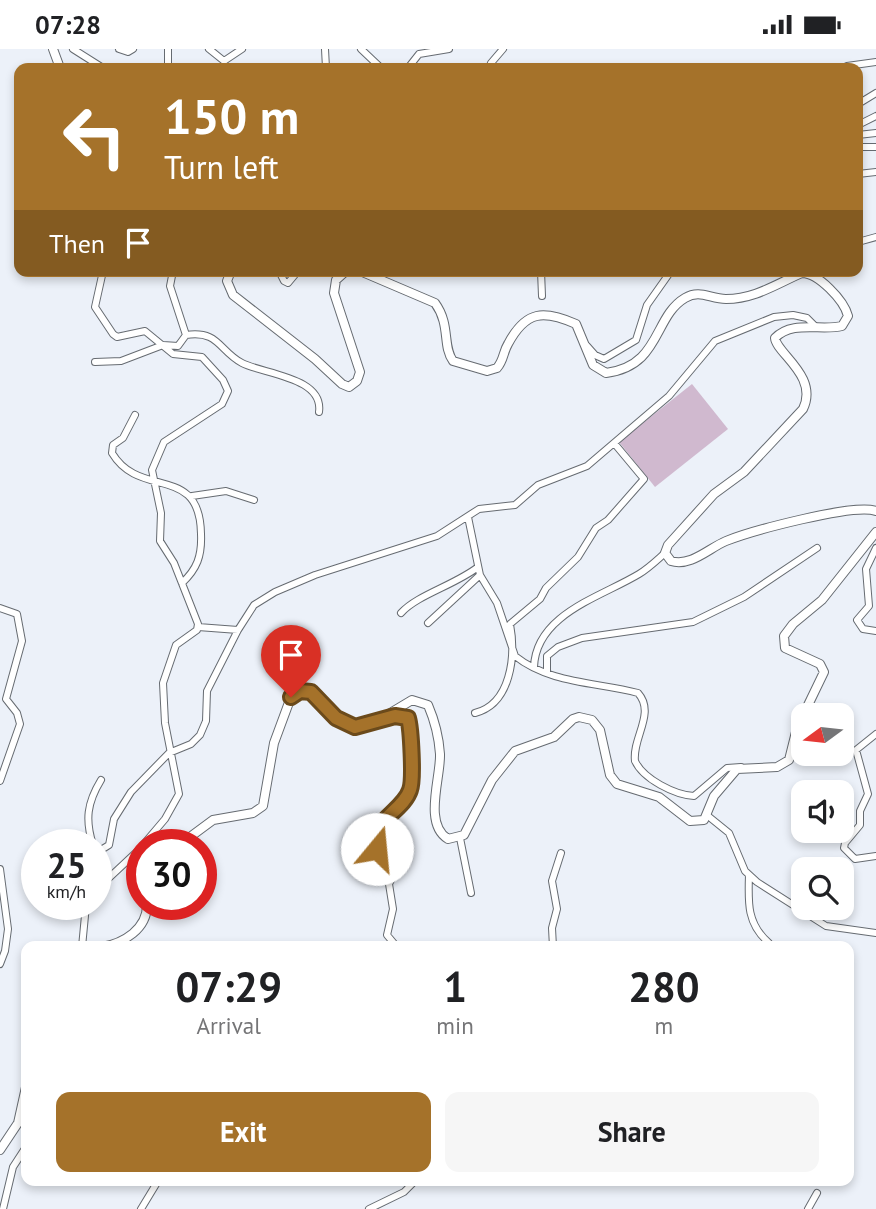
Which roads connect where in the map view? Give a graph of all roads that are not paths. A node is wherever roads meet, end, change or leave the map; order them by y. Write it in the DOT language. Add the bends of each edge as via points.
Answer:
graph roads {
  1 [pos="73,49"];
  2 [pos="119,49"];
  3 [pos="133,49"];
  4 [pos="209,49"];
  5 [pos="242,49"];
  6 [pos="361,49"];
  7 [pos="449,49"];
  8 [pos="503,49"];
  9 [pos="95,63"];
  10 [pos="376,63"];
  11 [pos="412,63"];
  12 [pos="491,63"];
  13 [pos="102,277"];
  14 [pos="172,277"];
  15 [pos="230,277"];
  16 [pos="340,277"];
  17 [pos="374,277"];
  18 [pos="541,277"];
  19 [pos="667,277"];
  20 [pos="794,277"];
  21 [pos="814,277"];
  22 [pos="542,296"];
  23 [pos="815,326"];
  24 [pos="186,335"];
  25 [pos="163,345"];
  26 [pos="586,345"];
  27 [pos="95,362"];
  28 [pos="319,412"];
  29 [pos="135,415"];
  30 [pos="614,443"];
  31 [pos="153,484"];
  32 [pos="192,496"];
  33 [pos="254,500"];
  34 [pos="876,511"];
  35 [pos="468,517"];
  36 [pos="876,532"];
  37 [pos="817,548"];
  38 [pos="876,548"];
  39 [pos="665,553"];
  40 [pos="478,567"];
  41 [pos="480,575"];
  42 [pos="181,583"];
  43 [pos="0,608"];
  44 [pos="401,613"];
  45 [pos="428,623"];
  46 [pos="198,627"];
  47 [pos="238,630"];
  48 [pos="876,631"];
  49 [pos="511,650"];
  50 [pos="534,667"];
  51 [pos="547,673"];
  52 [pos="475,713"];
  53 [pos="377,720"];
  54 [pos="876,734"];
  55 [pos="169,753"];
  56 [pos="743,767"];
  57 [pos="101,780"];
  58 [pos="0,781"];
  59 [pos="708,816"];
  60 [pos="90,829"];
  61 [pos="157,829"];
  62 [pos="201,829"];
  63 [pos="112,830"];
  64 [pos="460,838"];
  65 [pos="561,853"];
  66 [pos="876,856"];
  67 [pos="126,862"];
  68 [pos="0,869"];
  69 [pos="112,875"];
  70 [pos="749,875"];
  71 [pos="471,893"];
  72 [pos="85,920"];
  73 [pos="145,920"];
  74 [pos="876,933"];
  75 [pos="83,941"];
  76 [pos="121,941"];
  77 [pos="392,941"];
  78 [pos="553,941"];
  79 [pos="767,941"];
  80 [pos="0,964"];
  81 [pos="21,1110"];
  82 [pos="0,1150"];
  83 [pos="21,1155"];
  84 [pos="155,1186"];
  85 [pos="410,1186"];
  86 [pos="817,1193"];
  87 [pos="3,1209"];
  88 [pos="141,1209"];
  89 [pos="369,1209"];
  90 [pos="808,1209"];
  1 -- 9 [label="street"];
  2 -- 3 [label="street"];
  4 -- 5 [label="street" via="224,61"];
  6 -- 10 [label="street"];
  7 -- 11 [label="street" via="419,54"];
  8 -- 12 [label="street"];
  13 -- 25 [label="street" via="95,307 113,334 117,337 140,330"];
  14 -- 24 [label="street" via="170,286"];
  15 -- 16 [label="street" via="233,295 349,387 358,381 360,372 334,293"];
  17 -- 26 [label="street" via="435,303 447,328 448,353 462,365 487,371 497,368 511,338 532,316 541,314 576,324"];
  18 -- 22 [label="street"];
  19 -- 26 [label="street" via="647,305 636,340 604,359"];
  20 -- 26 [label="street" via="747,297 691,295 676,305 646,352 610,372 600,372 593,365"];
  21 -- 23 [label="street" via="843,304 848,316 842,326"];
  23 -- 30 [label="street" via="801,316 774,317 715,341 669,396"];
  23 -- 39 [label="street" via="782,332 775,338 800,373 806,396 803,409 744,472 714,494"];
  24 -- 25 [label="street" via="178,346"];
  24 -- 28 [label="street" via="209,336 241,363 300,383 312,391"];
  25 -- 27 [label="street" via="126,360"];
  25 -- 31 [label="street" via="177,355 202,357 223,380 228,396 164,442 154,463"];
  29 -- 31 [label="street" via="112,453 116,461"];
  30 -- 35 [label="street" via="582,469 538,485 515,505 479,509"];
  30 -- 49 [label="street" via="644,479 608,520 596,527 578,557 540,599 516,616 510,624"];
  31 -- 32 [label="street" via="176,487"];
  31 -- 42 [label="street" via="161,513 160,541"];
  32 -- 33 [label="street" via="226,491"];
  32 -- 42 [label="street" via="201,532 200,557"];
  34 -- 39 [label="street" via="843,512 752,531 686,561 671,561"];
  35 -- 40 [label="street"];
  35 -- 47 [label="street" via="437,536 315,575 268,596 254,605"];
  36 -- 56 [label="street" via="821,600 784,636 790,653 820,664 824,672 797,728 789,760 777,767"];
  37 -- 51 [label="street" via="744,597 693,622 599,635 558,647 547,656"];
  38 -- 48 [label="street" via="866,569 869,606 857,620 863,629"];
  39 -- 50 [label="street" via="639,574 564,616 538,642"];
  40 -- 41 [label="street"];
  40 -- 44 [label="street"];
  41 -- 45 [label="street"];
  41 -- 49 [label="street" via="497,603"];
  42 -- 46 [label="street"];
  43 -- 58 [label="street" via="17,614 22,641 6,699 17,713 19,729"];
  46 -- 47 [label="street"];
  46 -- 55 [label="street" via="176,645 167,668 162,695"];
  47 -- 55 [label="street" via="207,691 206,721 200,735"];
  49 -- 50 [label="street"];
  49 -- 52 [label="street" via="501,698"];
  50 -- 51 [label="street"];
  51 -- 56 [label="street" via="639,692 646,714 635,761 646,775 674,791 694,796 727,768"];
  53 -- 62 [label="street" via="355,727 336,718 311,692 295,694 276,733 263,806 253,813 213,820"];
  53 -- 64 [label="street" via="412,700 428,705 440,753 435,793 438,827 448,839"];
  53 -- 77 [label="street" via="408,718 411,729 410,790 399,808 380,824 375,842 380,852 400,863 388,893 393,909 387,935"];
  54 -- 66 [label="street" via="856,750 868,794 860,825 844,848 855,859"];
  55 -- 61 [label="street" via="179,793"];
  55 -- 63 [label="street" via="131,792"];
  56 -- 59 [label="street" via="722,784"];
  57 -- 60 [label="street" via="89,801"];
  59 -- 64 [label="street" via="700,822 690,821 659,797 617,784 610,775 600,730 592,720 579,717 554,737 515,751 492,780"];
  59 -- 70 [label="street" via="729,833"];
  64 -- 71 [label="street"];
  65 -- 78 [label="street" via="552,881 557,909"];
  67 -- 69 [label="street"];
  68 -- 80 [label="street" via="8,939"];
  70 -- 74 [label="street" via="826,926"];
  70 -- 79 [label="street" via="750,917"];
  72 -- 75 [label="street"];
  73 -- 76 [label="street"];
  81 -- 82 [label="street" via="18,1123"];
  83 -- 87 [label="street" via="13,1167"];
  84 -- 88 [label="street"];
  85 -- 89 [label="street"];
  86 -- 90 [label="street"];
}
